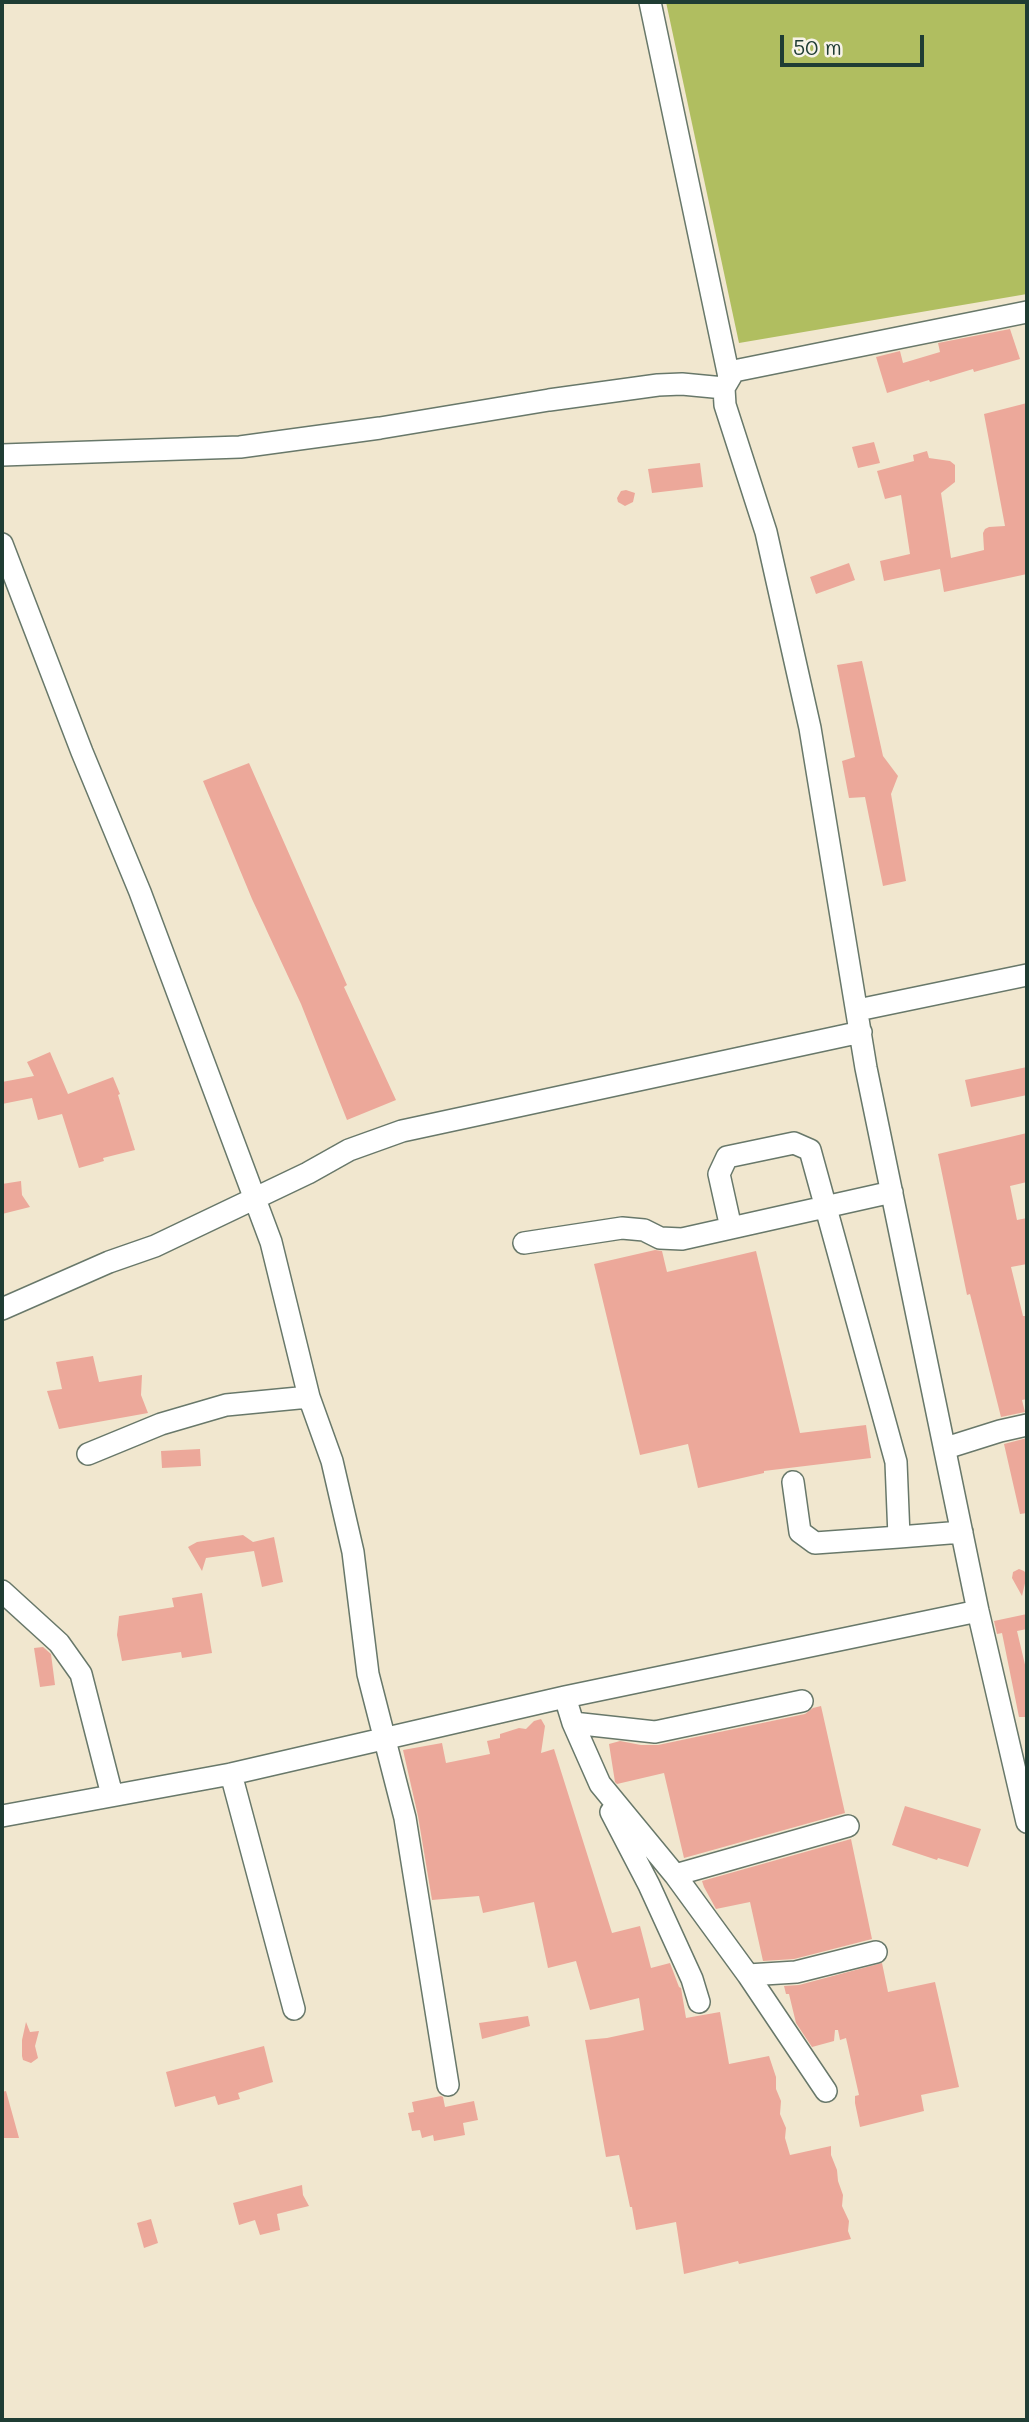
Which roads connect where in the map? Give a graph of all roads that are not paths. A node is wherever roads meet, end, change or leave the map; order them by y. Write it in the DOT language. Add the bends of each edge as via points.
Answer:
graph roads {
  1 [pos="650,2"];
  2 [pos="1027,313"];
  3 [pos="726,382"];
  4 [pos="2,455"];
  5 [pos="2,544"];
  6 [pos="1027,975"];
  7 [pos="858,1010"];
  8 [pos="861,1032"];
  9 [pos="892,1192"];
  10 [pos="255,1198"];
  11 [pos="825,1207"];
  12 [pos="731,1228"];
  13 [pos="524,1243"];
  14 [pos="2,1309"];
  15 [pos="309,1397"];
  16 [pos="1027,1425"];
  17 [pos="946,1448"];
  18 [pos="88,1454"];
  19 [pos="793,1482"];
  20 [pos="962,1532"];
  21 [pos="899,1537"];
  22 [pos="2,1591"];
  23 [pos="978,1611"];
  24 [pos="565,1697"];
  25 [pos="802,1701"];
  26 [pos="573,1723"];
  27 [pos="387,1739"];
  28 [pos="231,1774"];
  29 [pos="600,1784"];
  30 [pos="113,1795"];
  31 [pos="2,1816"];
  32 [pos="1027,1822"];
  33 [pos="848,1826"];
  34 [pos="676,1875"];
  35 [pos="876,1952"];
  36 [pos="748,1975"];
  37 [pos="698,2003"];
  38 [pos="294,2010"];
  39 [pos="448,2085"];
  40 [pos="827,2091"];
  1 -- 3 [label="street"];
  2 -- 3 [label="street" via="734,371"];
  3 -- 4 [label="street" via="658,385 240,447"];
  3 -- 7 [label="street" via="725,405 766,531 810,729"];
  5 -- 10 [label="street"];
  6 -- 7 [label="street"];
  7 -- 8 [label="street"];
  8 -- 9 [label="street"];
  8 -- 10 [label="street" via="402,1131 349,1150"];
  9 -- 11 [label="street"];
  9 -- 17 [label="street"];
  10 -- 14 [label="street" via="155,1246"];
  10 -- 15 [label="street" via="271,1242"];
  11 -- 12 [label="street"];
  11 -- 12 [label="street" via="810,1150 794,1143 727,1157 719,1174"];
  11 -- 21 [label="street" via="896,1462"];
  12 -- 13 [label="street" via="682,1239 622,1228"];
  15 -- 18 [label="street" via="226,1405 161,1424"];
  15 -- 27 [label="street" via="332,1461 353,1552 368,1674"];
  16 -- 17 [label="street"];
  17 -- 20 [label="street"];
  19 -- 21 [label="street" via="800,1532 814,1543"];
  20 -- 21 [label="street"];
  20 -- 23 [label="street"];
  22 -- 30 [label="street" via="59,1643 80,1674"];
  23 -- 24 [label="street"];
  23 -- 32 [label="street"];
  24 -- 26 [label="street"];
  24 -- 27 [label="street"];
  25 -- 26 [label="street" via="655,1732"];
  26 -- 29 [label="street"];
  27 -- 28 [label="street"];
  27 -- 39 [label="street" via="405,1818"];
  28 -- 30 [label="street"];
  28 -- 38 [label="street"];
  29 -- 34 [label="street"];
  29 -- 37 [label="street" via="692,1979"];
  30 -- 31 [label="street"];
  33 -- 34 [label="street"];
  34 -- 36 [label="street"];
  35 -- 36 [label="street" via="796,1972"];
  36 -- 40 [label="street"];
}
